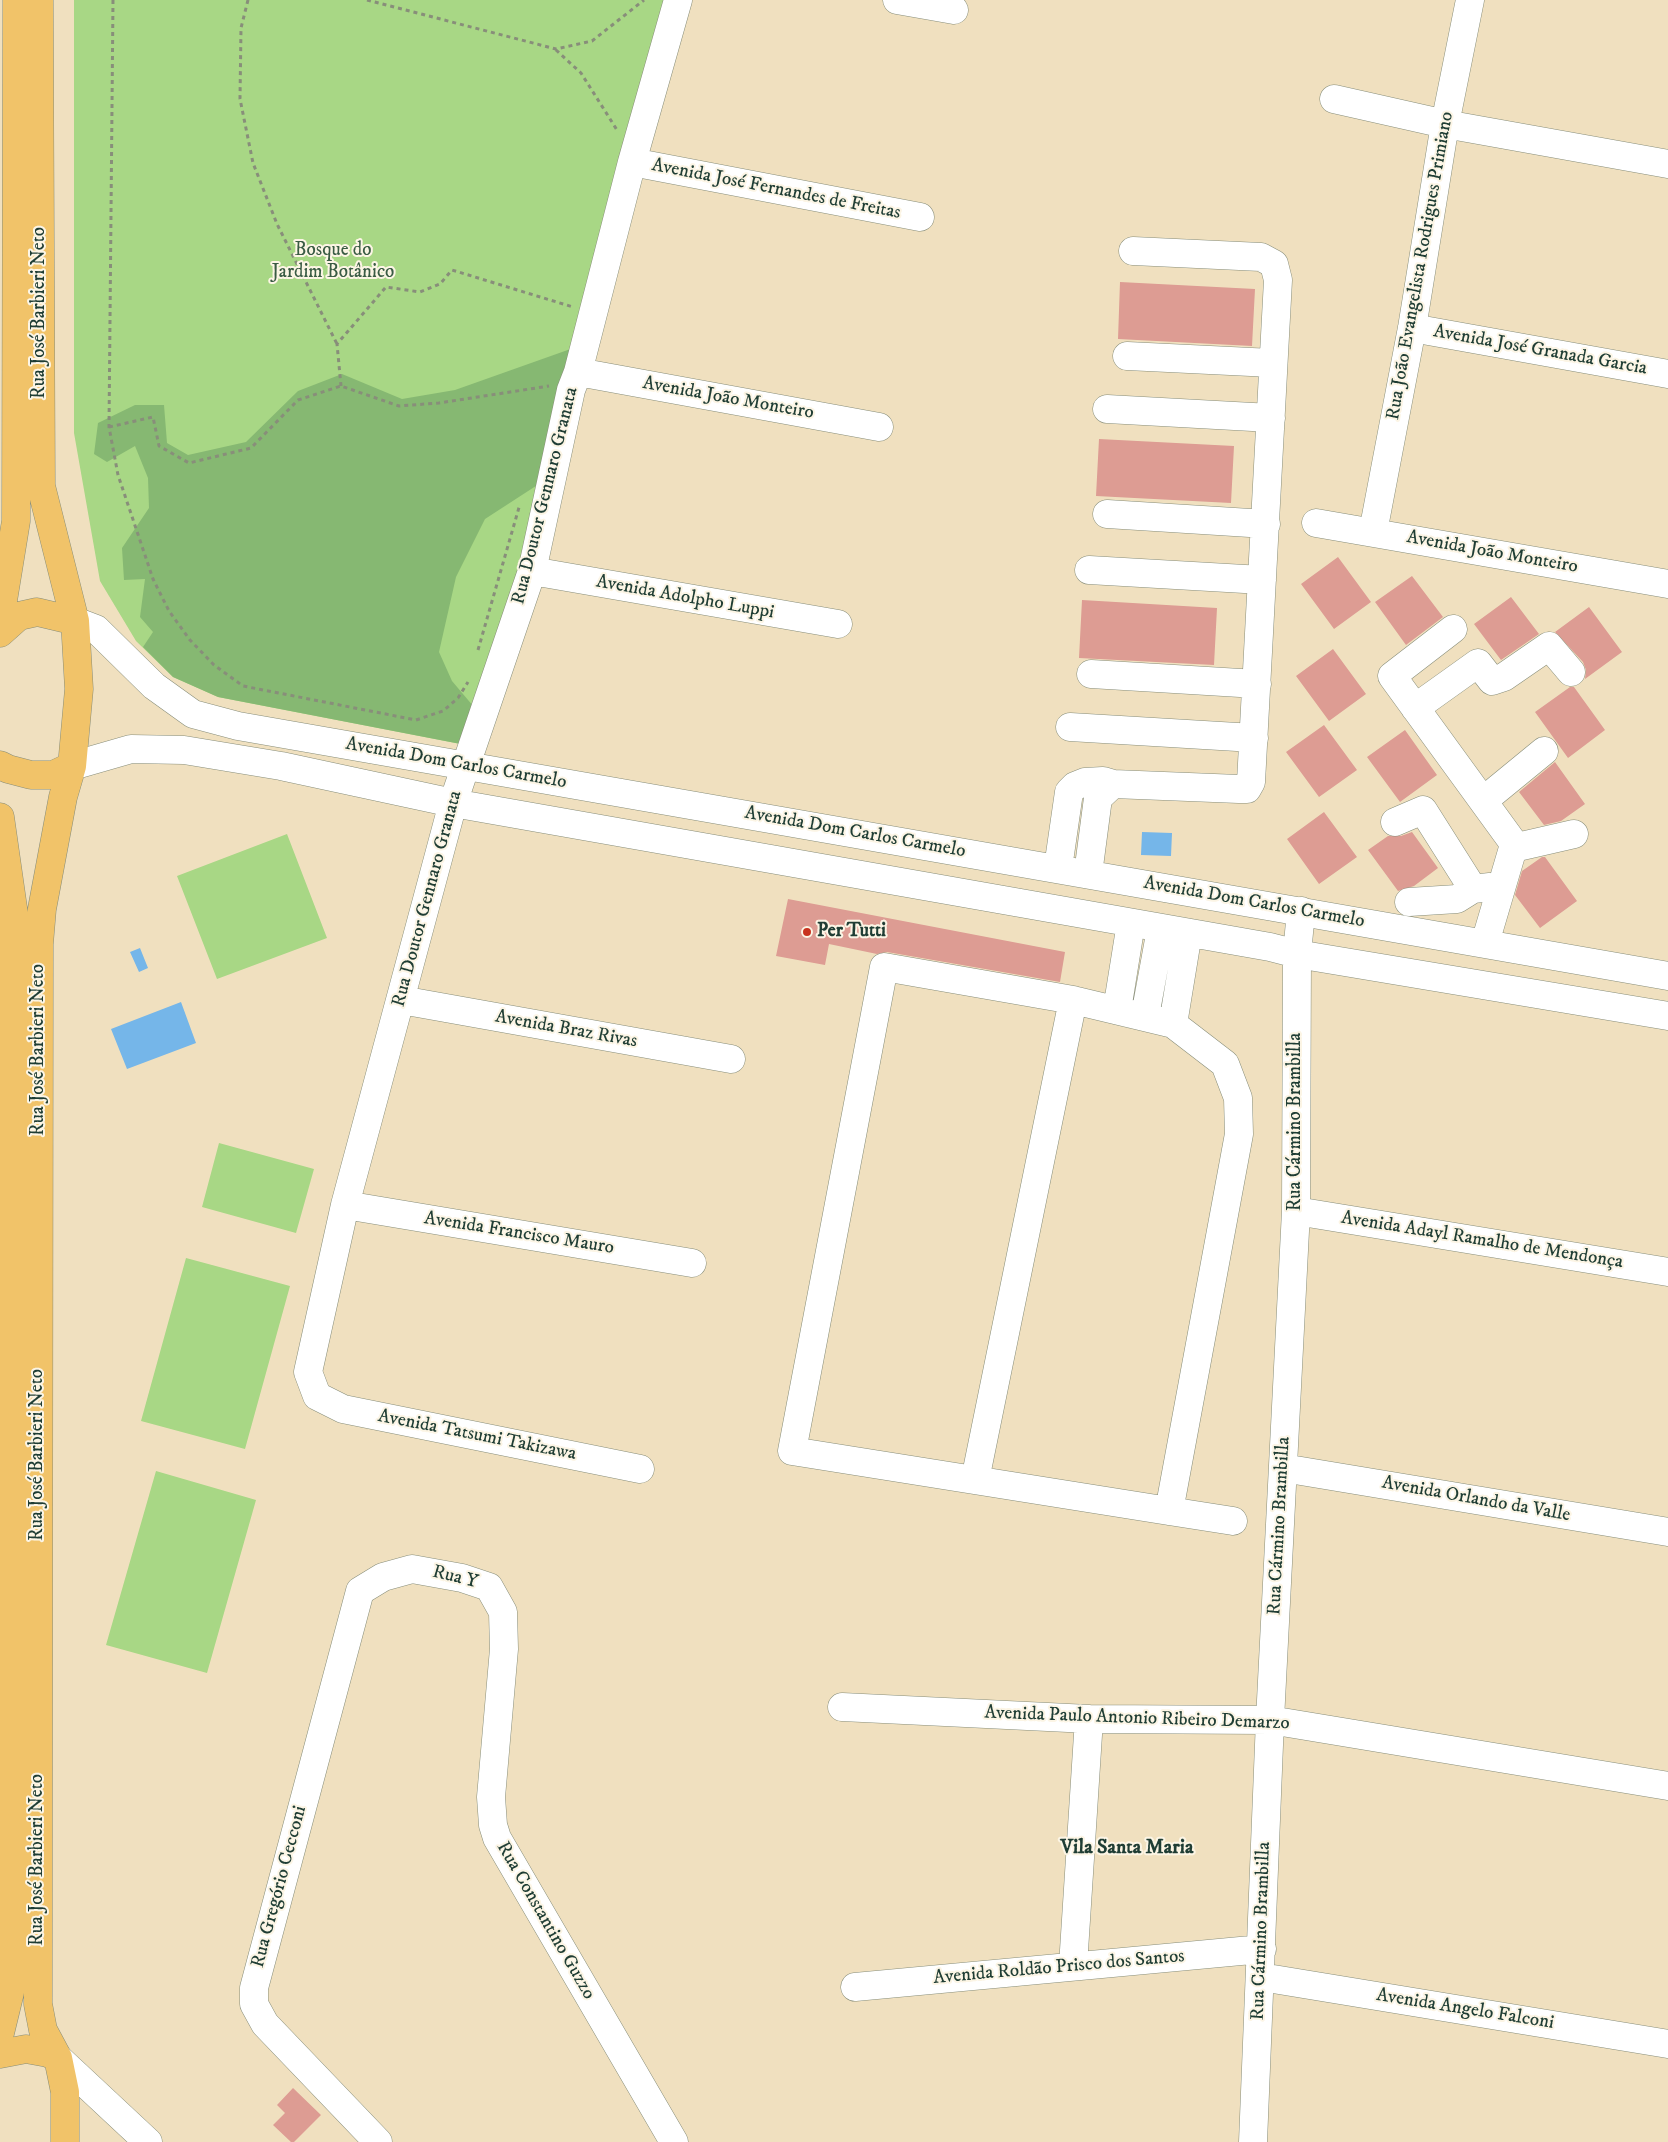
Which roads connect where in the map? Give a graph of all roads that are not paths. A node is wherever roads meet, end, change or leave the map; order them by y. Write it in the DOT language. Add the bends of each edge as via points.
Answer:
graph roads {
  1 [pos="16,0"];
  2 [pos="39,0"];
  3 [pos="678,0"];
  4 [pos="897,0"];
  5 [pos="1470,0"];
  6 [pos="954,10"];
  7 [pos="1334,99"];
  8 [pos="1445,124"];
  9 [pos="632,162"];
  10 [pos="1668,164"];
  11 [pos="920,217"];
  12 [pos="1133,251"];
  13 [pos="1412,328"];
  14 [pos="1127,356"];
  15 [pos="1272,363"];
  16 [pos="578,372"];
  17 [pos="1668,374"];
  18 [pos="1107,409"];
  19 [pos="1271,418"];
  20 [pos="879,427"];
  21 [pos="1107,514"];
  22 [pos="1266,524"];
  23 [pos="1316,524"];
  24 [pos="1373,532"];
  25 [pos="1089,570"];
  26 [pos="532,571"];
  27 [pos="1262,580"];
  28 [pos="1668,584"];
  29 [pos="0,618"];
  30 [pos="75,621"];
  31 [pos="838,624"];
  32 [pos="1453,629"];
  33 [pos="0,633"];
  34 [pos="1571,672"];
  35 [pos="1091,674"];
  36 [pos="1257,684"];
  37 [pos="1415,708"];
  38 [pos="1070,727"];
  39 [pos="1254,738"];
  40 [pos="1544,751"];
  41 [pos="0,765"];
  42 [pos="466,765"];
  43 [pos="72,766"];
  44 [pos="1112,784"];
  45 [pos="1483,801"];
  46 [pos="453,803"];
  47 [pos="0,817"];
  48 [pos="1395,822"];
  49 [pos="798,823"];
  50 [pos="1574,834"];
  51 [pos="1513,848"];
  52 [pos="791,863"];
  53 [pos="1058,868"];
  54 [pos="1088,874"];
  55 [pos="1502,886"];
  56 [pos="1473,889"];
  57 [pos="1409,902"];
  58 [pos="1301,911"];
  59 [pos="1131,923"];
  60 [pos="1161,929"];
  61 [pos="1188,933"];
  62 [pos="1485,942"];
  63 [pos="1297,954"];
  64 [pos="1658,974"];
  65 [pos="401,1000"];
  66 [pos="1073,1000"];
  67 [pos="1117,1010"];
  68 [pos="1655,1014"];
  69 [pos="1145,1016"];
  70 [pos="1173,1024"];
  71 [pos="731,1059"];
  72 [pos="345,1205"];
  73 [pos="1296,1211"];
  74 [pos="692,1263"];
  75 [pos="1668,1272"];
  76 [pos="317,1396"];
  77 [pos="1284,1468"];
  78 [pos="640,1469"];
  79 [pos="974,1480"];
  80 [pos="1169,1511"];
  81 [pos="1233,1521"];
  82 [pos="1668,1532"];
  83 [pos="360,1591"];
  84 [pos="504,1649"];
  85 [pos="842,1707"];
  86 [pos="1089,1719"];
  87 [pos="1270,1720"];
  88 [pos="1668,1786"];
  89 [pos="1262,1948"];
  90 [pos="1074,1966"];
  91 [pos="1261,1977"];
  92 [pos="856,1988"];
  93 [pos="0,2033"];
  94 [pos="1668,2044"];
  95 [pos="0,2054"];
  96 [pos="58,2058"];
  97 [pos="65,2142"];
  98 [pos="148,2142"];
  99 [pos="378,2142"];
  100 [pos="674,2142"];
  101 [pos="1253,2142"];
  1 -- 29 [label="main road, Rua José Barbieri Neto" via="16,521"];
  2 -- 30 [label="main road, Rua José Barbieri Neto" via="41,486"];
  3 -- 9 [label="street, Rua Doutor Gennaro Granata"];
  4 -- 6 [label="street"];
  5 -- 8 [label="street, Rua João Evangelista Rodrigues Primiano"];
  7 -- 8 [label="street"];
  8 -- 10 [label="street"];
  8 -- 13 [label="street, Rua João Evangelista Rodrigues Primiano"];
  9 -- 11 [label="street, Avenida José Fernandes de Freitas"];
  9 -- 16 [label="street, Rua Doutor Gennaro Granata"];
  12 -- 15 [label="street" via="1261,258 1274,264 1278,280"];
  13 -- 17 [label="street, Avenida José Granada Garcia"];
  13 -- 24 [label="street, Rua João Evangelista Rodrigues Primiano"];
  14 -- 15 [label="street"];
  15 -- 19 [label="street"];
  16 -- 20 [label="street, Avenida João Monteiro"];
  16 -- 26 [label="street, Rua Doutor Gennaro Granata" via="571,390"];
  18 -- 19 [label="street"];
  19 -- 22 [label="street"];
  21 -- 22 [label="street"];
  22 -- 27 [label="street"];
  23 -- 24 [label="street, Avenida João Monteiro"];
  24 -- 28 [label="street, Avenida João Monteiro"];
  25 -- 27 [label="street"];
  26 -- 31 [label="street, Avenida Adolpho Luppi"];
  26 -- 42 [label="street, Rua Doutor Gennaro Granata"];
  27 -- 36 [label="street"];
  30 -- 33 [label="main road" via="38,612 19,616"];
  30 -- 42 [label="street, Avenida Dom Carlos Carmelo" via="96,628 154,686 193,714 238,726"];
  30 -- 43 [label="main road, Rua José Barbieri Neto" via="79,689"];
  32 -- 37 [label="street" via="1392,676"];
  34 -- 37 [label="street" via="1549,646 1492,682 1478,663"];
  35 -- 36 [label="street"];
  36 -- 39 [label="street"];
  37 -- 45 [label="street"];
  38 -- 39 [label="street"];
  39 -- 44 [label="street" via="1251,782 1247,789"];
  40 -- 45 [label="street"];
  41 -- 43 [label="main road" via="31,776 53,775"];
  42 -- 46 [label="street, Rua Doutor Gennaro Granata"];
  42 -- 49 [label="street, Avenida Dom Carlos Carmelo"];
  43 -- 46 [label="street, Avenida Dom Carlos Carmelo" via="131,749 184,750 281,766"];
  43 -- 96 [label="main road, Rua José Barbieri Neto" via="50,863 39,944 38,2004 43,2030"];
  44 -- 53 [label="street" via="1085,782 1069,792"];
  44 -- 54 [label="street" via="1098,798"];
  45 -- 51 [label="street" via="1512,841"];
  46 -- 52 [label="street, Avenida Dom Carlos Carmelo"];
  46 -- 65 [label="street, Rua Doutor Gennaro Granata"];
  47 -- 93 [label="main road, Rua José Barbieri Neto" via="14,915 11,1972 10,1992"];
  48 -- 56 [label="street" via="1422,810"];
  49 -- 52 [label="street"];
  49 -- 53 [label="street, Avenida Dom Carlos Carmelo"];
  50 -- 51 [label="street"];
  51 -- 55 [label="street"];
  52 -- 59 [label="street, Avenida Dom Carlos Carmelo"];
  53 -- 54 [label="street, Avenida Dom Carlos Carmelo"];
  54 -- 58 [label="street, Avenida Dom Carlos Carmelo"];
  55 -- 56 [label="street"];
  55 -- 62 [label="street"];
  56 -- 57 [label="street" via="1457,899"];
  58 -- 62 [label="street, Avenida Dom Carlos Carmelo"];
  58 -- 63 [label="street, Rua Cármino Brambilla"];
  59 -- 60 [label="street, Avenida Dom Carlos Carmelo"];
  59 -- 67 [label="street"];
  60 -- 61 [label="street, Avenida Dom Carlos Carmelo"];
  60 -- 69 [label="street"];
  61 -- 63 [label="street, Avenida Dom Carlos Carmelo"];
  61 -- 70 [label="street"];
  62 -- 64 [label="street, Avenida Dom Carlos Carmelo"];
  63 -- 68 [label="street, Avenida Dom Carlos Carmelo"];
  63 -- 73 [label="street, Rua Cármino Brambilla"];
  64 -- 68 [label="street"];
  65 -- 71 [label="street, Avenida Braz Rivas"];
  65 -- 72 [label="street, Rua Doutor Gennaro Granata"];
  66 -- 67 [label="street"];
  66 -- 79 [label="street"];
  66 -- 79 [label="street" via="884,967 792,1451"];
  67 -- 69 [label="street"];
  69 -- 70 [label="street"];
  70 -- 80 [label="street" via="1225,1064 1238,1098 1239,1134"];
  72 -- 74 [label="street, Avenida Francisco Mauro"];
  72 -- 76 [label="street, Rua Doutor Gennaro Granata" via="308,1372"];
  73 -- 75 [label="street, Avenida Adayl Ramalho de Mendonça"];
  73 -- 77 [label="street, Rua Cármino Brambilla"];
  76 -- 78 [label="street, Avenida Tatsumi Takizawa" via="343,1409"];
  77 -- 82 [label="street, Avenida Orlando da Valle"];
  77 -- 87 [label="street, Rua Cármino Brambilla"];
  79 -- 80 [label="street"];
  80 -- 81 [label="street"];
  83 -- 84 [label="street, Rua Y" via="383,1577 412,1569 462,1578 489,1587 503,1612"];
  83 -- 99 [label="street, Rua Gregório Cecconi" via="253,1996 265,2024"];
  84 -- 100 [label="street, Rua Constantino Guzzo" via="491,1797 497,1838"];
  85 -- 86 [label="street, Avenida Paulo Antonio Ribeiro Demarzo"];
  86 -- 87 [label="street, Avenida Paulo Antonio Ribeiro Demarzo"];
  86 -- 90 [label="street"];
  87 -- 88 [label="street, Avenida Paulo Antonio Ribeiro Demarzo"];
  87 -- 89 [label="street, Rua Cármino Brambilla"];
  89 -- 90 [label="street, Avenida Roldão Prisco dos Santos"];
  89 -- 91 [label="street, Rua Cármino Brambilla"];
  90 -- 92 [label="street, Avenida Roldão Prisco dos Santos"];
  91 -- 94 [label="street, Avenida Angelo Falconi"];
  91 -- 101 [label="street, Rua Cármino Brambilla"];
  95 -- 96 [label="main road" via="26,2049"];
  96 -- 97 [label="main road, Rua José Barbieri Neto" via="65,2092"];
  96 -- 98 [label="street"];
}
